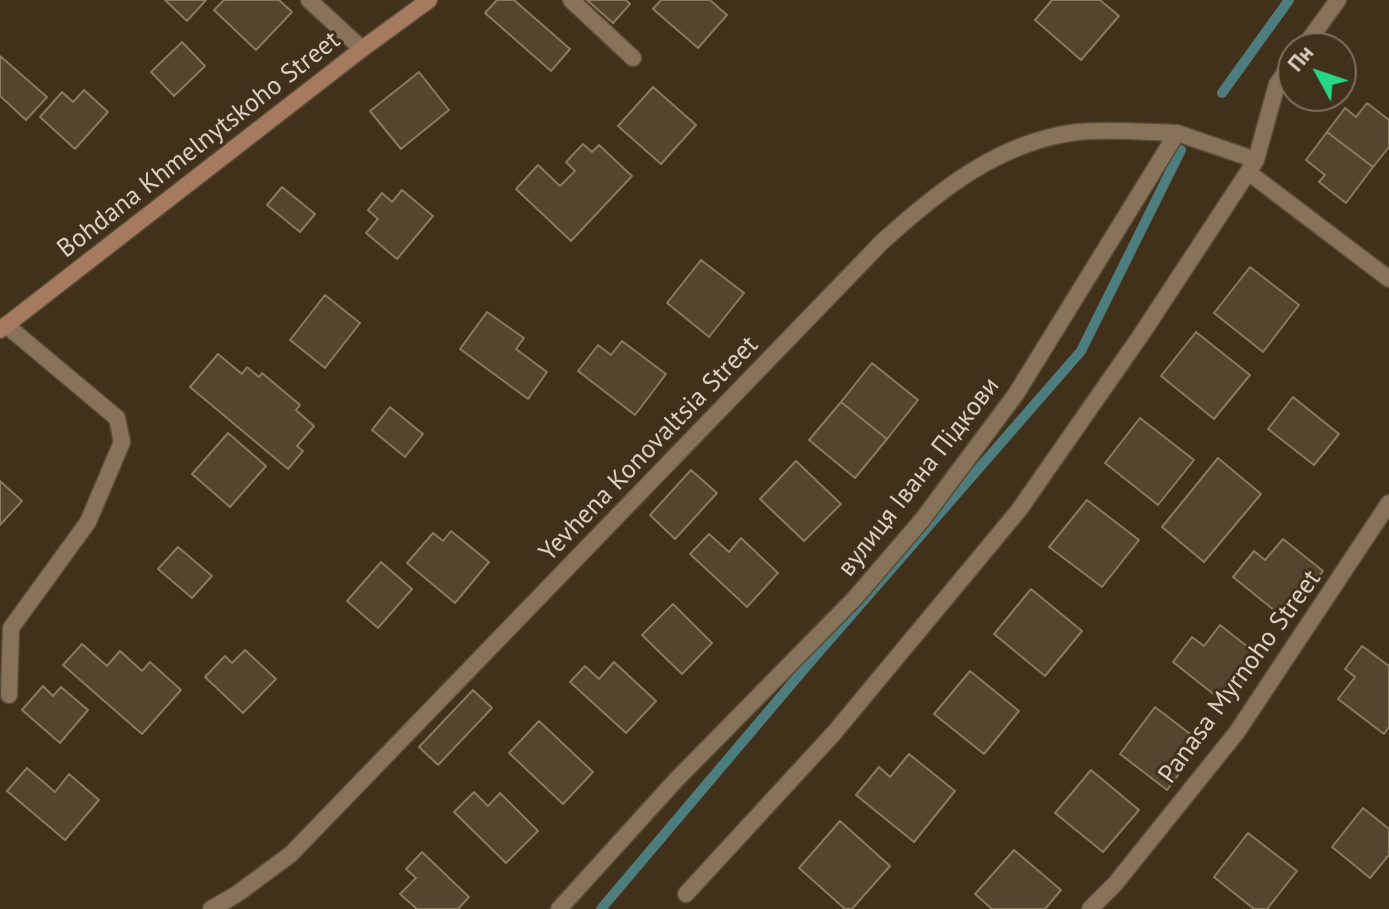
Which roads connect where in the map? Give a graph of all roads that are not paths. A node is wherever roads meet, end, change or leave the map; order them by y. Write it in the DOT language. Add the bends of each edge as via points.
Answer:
graph roads {
  1 [pos="309,0"];
  2 [pos="429,0"];
  3 [pos="571,0"];
  4 [pos="1338,0"];
  5 [pos="1315,32"];
  6 [pos="362,49"];
  7 [pos="633,58"];
  8 [pos="1277,84"];
  9 [pos="1177,133"];
  10 [pos="1252,166"];
  11 [pos="1389,279"];
  12 [pos="3,328"];
  13 [pos="1389,503"];
  14 [pos="9,695"];
  15 [pos="686,894"];
  16 [pos="211,909"];
  17 [pos="559,909"];
  18 [pos="1090,909"];
  1 -- 6 [label="street"];
  2 -- 6 [label="street, Bohdana Khmelnytskoho Street"];
  3 -- 7 [label="street"];
  4 -- 5 [label="street"];
  6 -- 12 [label="street, Bohdana Khmelnytskoho Street"];
  8 -- 10 [label="street"];
  9 -- 10 [label="street"];
  9 -- 16 [label="street, Yevhena Konovaltsia Street" via="1104,130 1047,139 988,161 936,195 882,242 291,854"];
  9 -- 17 [label="street, вулиця Івана Підкови" via="1016,394 922,520 855,598 676,780"];
  10 -- 11 [label="street"];
  10 -- 15 [label="street" via="1019,510 834,733"];
  12 -- 14 [label="street" via="117,418 122,442 88,522 11,628"];
  13 -- 18 [label="street, Panasa Myrnoho Street" via="1237,732"];
}
